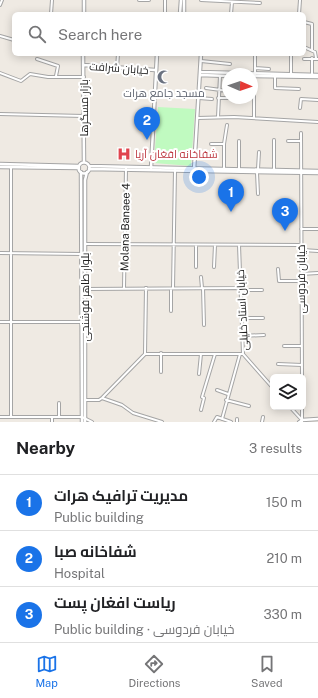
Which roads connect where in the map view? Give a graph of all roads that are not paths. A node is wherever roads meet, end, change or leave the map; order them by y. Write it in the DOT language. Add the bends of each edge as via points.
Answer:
graph roads {
  1 [pos="2,0"];
  2 [pos="52,0"];
  3 [pos="84,0"];
  4 [pos="139,0"];
  5 [pos="149,0"];
  6 [pos="165,0"];
  7 [pos="181,0"];
  8 [pos="184,0"];
  9 [pos="201,0"];
  10 [pos="210,0"];
  11 [pos="300,0"];
  12 [pos="232,2"];
  13 [pos="260,3"];
  14 [pos="0,5"];
  15 [pos="51,12"];
  16 [pos="84,12"];
  17 [pos="165,12"];
  18 [pos="180,12"];
  19 [pos="184,12"];
  20 [pos="232,12"];
  21 [pos="299,12"];
  22 [pos="306,22"];
  23 [pos="0,36"];
  24 [pos="12,39"];
  25 [pos="306,48"];
  26 [pos="312,50"];
  27 [pos="84,56"];
  28 [pos="118,56"];
  29 [pos="156,56"];
  30 [pos="201,56"];
  31 [pos="255,56"];
  32 [pos="291,56"];
  33 [pos="312,58"];
  34 [pos="317,58"];
  35 [pos="37,59"];
  36 [pos="304,59"];
  37 [pos="201,61"];
  38 [pos="230,64"];
  39 [pos="84,65"];
  40 [pos="117,68"];
  41 [pos="255,68"];
  42 [pos="258,68"];
  43 [pos="269,68"];
  44 [pos="155,70"];
  45 [pos="0,72"];
  46 [pos="200,74"];
  47 [pos="222,74"];
  48 [pos="291,74"];
  49 [pos="258,75"];
  50 [pos="258,75"];
  51 [pos="312,75"];
  52 [pos="56,76"];
  53 [pos="220,76"];
  54 [pos="318,76"];
  55 [pos="84,77"];
  56 [pos="275,77"];
  57 [pos="206,88"];
  58 [pos="219,88"];
  59 [pos="222,89"];
  60 [pos="299,89"];
  61 [pos="199,98"];
  62 [pos="218,98"];
  63 [pos="222,98"];
  64 [pos="212,99"];
  65 [pos="318,100"];
  66 [pos="254,104"];
  67 [pos="300,108"];
  68 [pos="0,114"];
  69 [pos="84,116"];
  70 [pos="218,117"];
  71 [pos="198,118"];
  72 [pos="254,118"];
  73 [pos="318,122"];
  74 [pos="227,126"];
  75 [pos="301,133"];
  76 [pos="274,140"];
  77 [pos="239,141"];
  78 [pos="288,141"];
  79 [pos="301,141"];
  80 [pos="211,144"];
  81 [pos="224,144"];
  82 [pos="259,152"];
  83 [pos="84,162"];
  84 [pos="0,165"];
  85 [pos="11,166"];
  86 [pos="79,167"];
  87 [pos="126,168"];
  88 [pos="151,168"];
  89 [pos="89,169"];
  90 [pos="175,169"];
  91 [pos="224,169"];
  92 [pos="239,169"];
  93 [pos="194,170"];
  94 [pos="274,170"];
  95 [pos="258,171"];
  96 [pos="81,172"];
  97 [pos="301,172"];
  98 [pos="318,172"];
  99 [pos="258,194"];
  100 [pos="301,229"];
  101 [pos="318,229"];
  102 [pos="85,244"];
  103 [pos="124,244"];
  104 [pos="174,245"];
  105 [pos="196,245"];
  106 [pos="215,245"];
  107 [pos="239,245"];
  108 [pos="301,245"];
  109 [pos="302,250"];
  110 [pos="318,252"];
  111 [pos="0,253"];
  112 [pos="10,253"];
  113 [pos="81,254"];
  114 [pos="85,254"];
  115 [pos="196,267"];
  116 [pos="214,267"];
  117 [pos="278,269"];
  118 [pos="318,273"];
  119 [pos="302,274"];
  120 [pos="201,276"];
  121 [pos="302,281"];
  122 [pos="85,288"];
  123 [pos="124,288"];
  124 [pos="146,288"];
  125 [pos="172,288"];
  126 [pos="203,288"];
  127 [pos="239,290"];
  128 [pos="262,290"];
  129 [pos="171,311"];
  130 [pos="241,318"];
  131 [pos="263,318"];
  132 [pos="0,322"];
  133 [pos="10,322"];
  134 [pos="81,322"];
  135 [pos="85,322"];
  136 [pos="204,325"];
  137 [pos="264,335"];
  138 [pos="242,336"];
  139 [pos="284,346"];
  140 [pos="302,346"];
  141 [pos="161,353"];
  142 [pos="146,354"];
  143 [pos="201,354"];
  144 [pos="215,354"];
  145 [pos="242,354"];
  146 [pos="278,364"];
  147 [pos="302,365"];
  148 [pos="161,372"];
  149 [pos="199,374"];
  150 [pos="302,374"];
  151 [pos="270,385"];
  152 [pos="217,390"];
  153 [pos="228,394"];
  154 [pos="102,398"];
  155 [pos="84,400"];
  156 [pos="226,400"];
  157 [pos="59,403"];
  158 [pos="249,406"];
  159 [pos="201,410"];
  160 [pos="292,410"];
  161 [pos="302,410"];
  162 [pos="59,416"];
  163 [pos="0,417"];
  164 [pos="6,417"];
  165 [pos="11,417"];
  166 [pos="52,417"];
  167 [pos="84,417"];
  168 [pos="263,417"];
  169 [pos="222,419"];
  170 [pos="318,419"];
  171 [pos="301,421"];
  172 [pos="5,422"];
  173 [pos="52,422"];
  174 [pos="84,422"];
  175 [pos="92,422"];
  176 [pos="162,422"];
  177 [pos="214,422"];
  178 [pos="231,422"];
  179 [pos="262,422"];
  1 -- 14 [label="street"];
  2 -- 15 [label="street"];
  3 -- 16 [label="street"];
  4 -- 5 [label="street"];
  6 -- 17 [label="street"];
  7 -- 18 [label="street"];
  8 -- 19 [label="street"];
  9 -- 10 [label="street"];
  10 -- 12 [label="street"];
  11 -- 21 [label="street"];
  12 -- 13 [label="street"];
  12 -- 20 [label="street"];
  22 -- 26 [label="street" via="312,24"];
  23 -- 24 [label="street"];
  25 -- 26 [label="street"];
  26 -- 34 [label="street"];
  27 -- 39 [label="street, بازار مسگرها"];
  28 -- 40 [label="street"];
  29 -- 44 [label="street"];
  30 -- 37 [label="street"];
  31 -- 41 [label="street"];
  32 -- 48 [label="street"];
  33 -- 34 [label="street"];
  33 -- 36 [label="street"];
  33 -- 51 [label="street"];
  35 -- 52 [label="street" via="58,66"];
  37 -- 38 [label="street"];
  37 -- 46 [label="street"];
  39 -- 40 [label="street, خیابان شرافت"];
  39 -- 55 [label="street, بازار مسگرها"];
  40 -- 44 [label="street, خیابان شرافت"];
  42 -- 43 [label="street"];
  44 -- 88 [label="street"];
  45 -- 52 [label="street" via="23,81 30,74"];
  46 -- 47 [label="street"];
  46 -- 53 [label="street"];
  46 -- 61 [label="street"];
  48 -- 49 [label="street"];
  48 -- 51 [label="street"];
  50 -- 56 [label="street"];
  51 -- 54 [label="street"];
  52 -- 55 [label="street"];
  53 -- 58 [label="street"];
  54 -- 56 [label="street"];
  55 -- 69 [label="street, بازار مسگرها"];
  56 -- 60 [label="street" via="275,88"];
  57 -- 58 [label="street"];
  58 -- 59 [label="street"];
  58 -- 62 [label="street"];
  61 -- 64 [label="street"];
  61 -- 71 [label="street"];
  62 -- 63 [label="street"];
  62 -- 70 [label="street"];
  65 -- 67 [label="street" via="301,99"];
  66 -- 72 [label="street"];
  68 -- 69 [label="street"];
  69 -- 83 [label="street, بازار مسگرها"];
  70 -- 71 [label="street"];
  70 -- 72 [label="street"];
  71 -- 93 [label="street"];
  72 -- 73 [label="street"];
  74 -- 81 [label="street"];
  75 -- 79 [label="street, خیابان فردوسی"];
  76 -- 94 [label="street"];
  77 -- 92 [label="street"];
  78 -- 79 [label="street"];
  79 -- 97 [label="street, خیابان فردوسی"];
  80 -- 81 [label="street"];
  81 -- 91 [label="street"];
  82 -- 95 [label="street"];
  83 -- 86 [label="street"];
  83 -- 89 [label="street"];
  84 -- 85 [label="street"];
  85 -- 86 [label="street"];
  85 -- 112 [label="street"];
  86 -- 96 [label="street"];
  87 -- 88 [label="street"];
  87 -- 89 [label="street"];
  87 -- 90 [label="street"];
  87 -- 103 [label="street, Molana Banaee 4"];
  88 -- 90 [label="street"];
  89 -- 96 [label="street"];
  89 -- 102 [label="street, بلوار طاهر فوشنجی" via="85,176"];
  90 -- 93 [label="street"];
  90 -- 104 [label="street"];
  91 -- 92 [label="street"];
  91 -- 93 [label="street"];
  92 -- 95 [label="street"];
  93 -- 95 [label="street"];
  94 -- 95 [label="street"];
  94 -- 97 [label="street"];
  95 -- 97 [label="street"];
  95 -- 99 [label="street"];
  96 -- 113 [label="street, بلوار طاهر فوشنجی"];
  97 -- 98 [label="street"];
  97 -- 100 [label="street, خیابان فردوسی"];
  100 -- 101 [label="street"];
  100 -- 108 [label="street, خیابان فردوسی"];
  102 -- 103 [label="street"];
  102 -- 114 [label="street, بلوار طاهر فوشنجی"];
  103 -- 104 [label="street"];
  103 -- 123 [label="street, Molana Banaee 4"];
  104 -- 105 [label="street"];
  104 -- 125 [label="street"];
  105 -- 106 [label="street"];
  105 -- 115 [label="street"];
  106 -- 107 [label="street"];
  106 -- 116 [label="street"];
  107 -- 108 [label="street"];
  107 -- 127 [label="street, خیابان استاد خلیلی"];
  108 -- 109 [label="street, خیابان فردوسی"];
  109 -- 110 [label="street"];
  109 -- 119 [label="street, خیابان فردوسی"];
  111 -- 112 [label="street"];
  112 -- 113 [label="street"];
  112 -- 133 [label="street"];
  113 -- 114 [label="street"];
  113 -- 134 [label="street, بلوار طاهر فوشنجی"];
  114 -- 122 [label="street, بلوار طاهر فوشنجی"];
  117 -- 121 [label="street" via="279,281"];
  118 -- 119 [label="street"];
  119 -- 121 [label="street, خیابان فردوسی"];
  120 -- 126 [label="street"];
  121 -- 140 [label="street, خیابان فردوسی"];
  122 -- 123 [label="street"];
  122 -- 135 [label="street, بلوار طاهر فوشنجی"];
  123 -- 124 [label="street"];
  124 -- 125 [label="street"];
  124 -- 142 [label="street"];
  125 -- 126 [label="street"];
  125 -- 129 [label="street"];
  126 -- 127 [label="street"];
  126 -- 136 [label="street"];
  127 -- 128 [label="street"];
  127 -- 130 [label="street, خیابان استاد خلیلی"];
  130 -- 131 [label="street"];
  130 -- 138 [label="street, خیابان استاد خلیلی"];
  132 -- 133 [label="street"];
  133 -- 134 [label="street"];
  133 -- 165 [label="street"];
  134 -- 135 [label="street"];
  134 -- 155 [label="street, بلوار طاهر فوشنجی"];
  135 -- 155 [label="street, بلوار طاهر فوشنجی"];
  137 -- 138 [label="street"];
  138 -- 145 [label="street, خیابان استاد خلیلی"];
  139 -- 140 [label="street"];
  140 -- 147 [label="street, خیابان فردوسی"];
  141 -- 142 [label="street"];
  141 -- 143 [label="street"];
  141 -- 148 [label="street"];
  142 -- 154 [label="street"];
  143 -- 144 [label="street"];
  143 -- 149 [label="street"];
  144 -- 145 [label="street"];
  144 -- 159 [label="street" via="202,397 204,398"];
  145 -- 151 [label="street, خیابان استاد خلیلی"];
  145 -- 153 [label="street"];
  146 -- 147 [label="street"];
  147 -- 150 [label="street, خیابان فردوسی"];
  152 -- 153 [label="street"];
  153 -- 156 [label="street"];
  154 -- 155 [label="street"];
  154 -- 176 [label="street" via="122,405 133,414"];
  155 -- 167 [label="street, بلوار طاهر فوشنجی"];
  156 -- 158 [label="street"];
  156 -- 169 [label="street"];
  157 -- 162 [label="street"];
  160 -- 171 [label="street"];
  161 -- 171 [label="street"];
  162 -- 166 [label="street"];
  162 -- 167 [label="street"];
  163 -- 164 [label="street"];
  164 -- 165 [label="street"];
  164 -- 172 [label="street"];
  165 -- 166 [label="street"];
  166 -- 173 [label="street"];
  167 -- 174 [label="street, بلوار طاهر فوشنجی"];
  167 -- 175 [label="street"];
  168 -- 179 [label="street"];
  169 -- 177 [label="street" via="217,417"];
  169 -- 178 [label="street"];
  170 -- 171 [label="street"];
}
